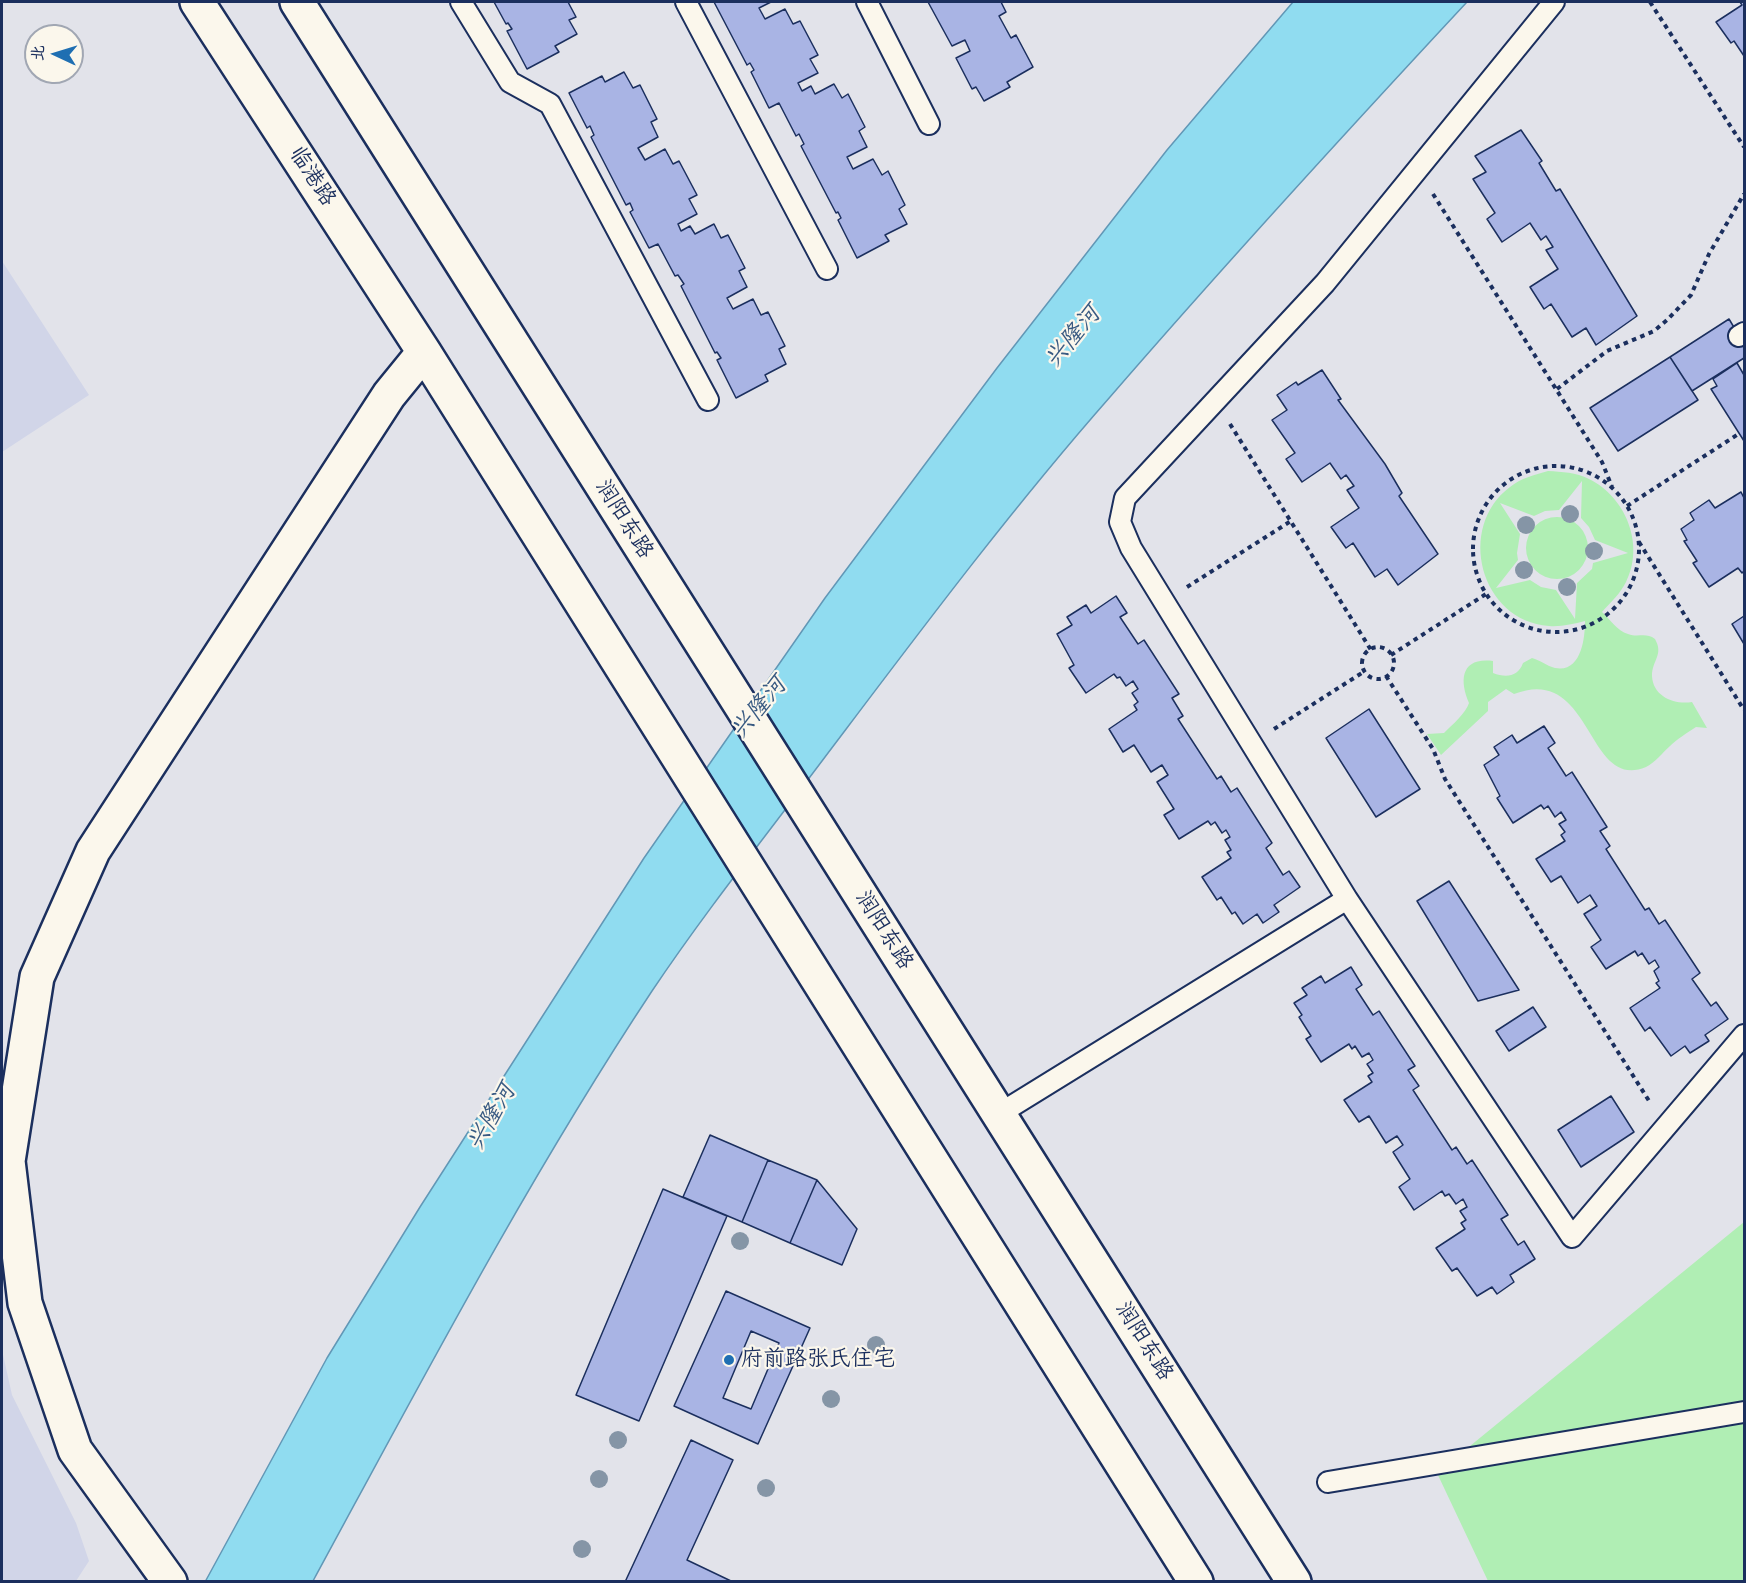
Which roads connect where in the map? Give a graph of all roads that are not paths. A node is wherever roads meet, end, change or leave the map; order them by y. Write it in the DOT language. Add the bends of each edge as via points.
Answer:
graph roads {
  1 [pos="197,2"];
  2 [pos="297,2"];
  3 [pos="461,2"];
  4 [pos="686,2"];
  5 [pos="867,2"];
  6 [pos="1554,2"];
  7 [pos="929,124"];
  8 [pos="827,269"];
  9 [pos="424,352"];
  10 [pos="708,400"];
  11 [pos="1347,899"];
  12 [pos="1744,1035"];
  13 [pos="999,1114"];
  14 [pos="1744,1412"];
  15 [pos="1328,1482"];
  16 [pos="170,1581"];
  17 [pos="1196,1581"];
  18 [pos="1294,1581"];
  1 -- 9 [label="main road, 临港路"];
  2 -- 13 [label="main road, 润阳东路"];
  3 -- 10 [label="lane" via="510,82 549,104"];
  4 -- 8 [label="lane"];
  5 -- 7 [label="lane"];
  6 -- 11 [label="lane" via="1325,283 1125,498 1120,522 1131,548"];
  9 -- 16 [label="main road" via="389,395 93,851 37,977 8,1161 25,1303 75,1450"];
  9 -- 17 [label="main road"];
  11 -- 12 [label="lane" via="1572,1237"];
  11 -- 13 [label="lane"];
  13 -- 18 [label="main road, 润阳东路"];
  14 -- 15 [label="lane"];
}
